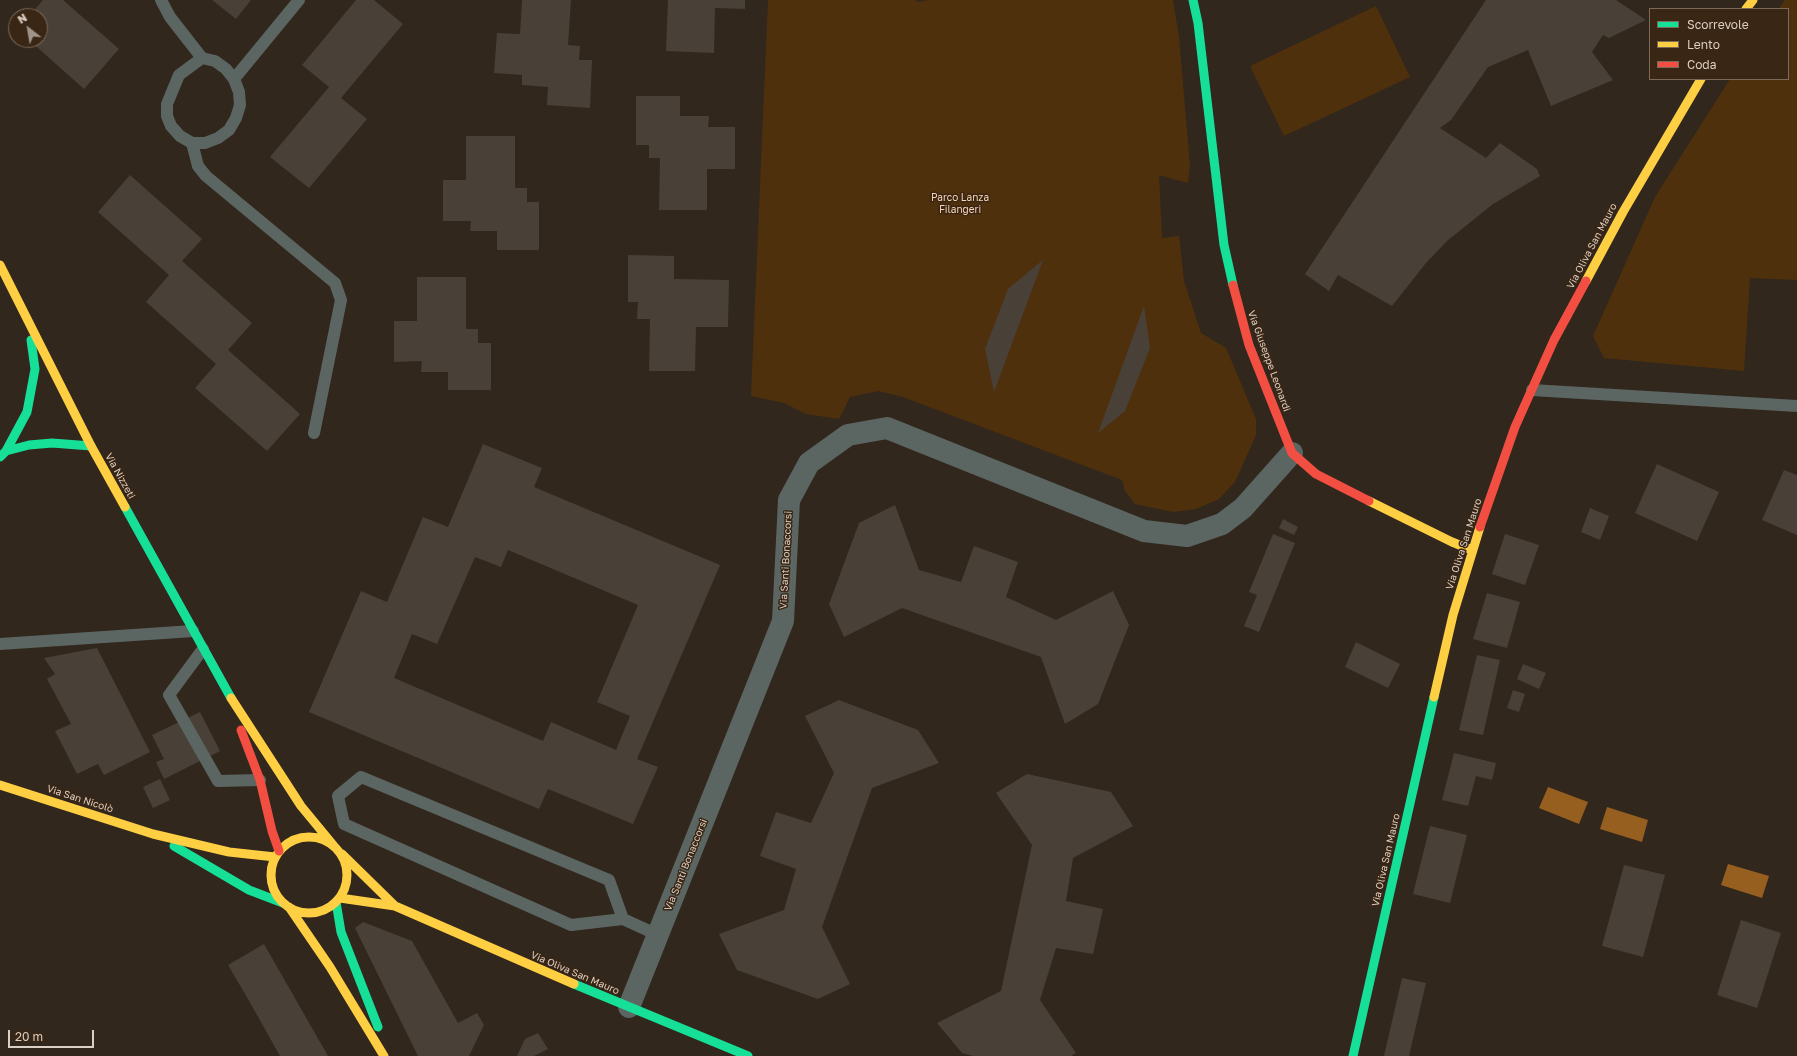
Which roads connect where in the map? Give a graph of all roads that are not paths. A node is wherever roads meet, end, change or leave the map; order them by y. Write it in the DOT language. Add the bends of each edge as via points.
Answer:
graph roads {
  1 [pos="161,0"];
  2 [pos="299,0"];
  3 [pos="1193,0"];
  4 [pos="1753,0"];
  5 [pos="1747,8"];
  6 [pos="202,58"];
  7 [pos="234,79"];
  8 [pos="1700,80"];
  9 [pos="192,144"];
  10 [pos="0,265"];
  11 [pos="29,325"];
  12 [pos="1532,390"];
  13 [pos="1797,406"];
  14 [pos="314,433"];
  15 [pos="91,446"];
  16 [pos="1292,453"];
  17 [pos="3,454"];
  18 [pos="1472,550"];
  19 [pos="193,631"];
  20 [pos="0,644"];
  21 [pos="203,649"];
  22 [pos="228,693"];
  23 [pos="260,780"];
  24 [pos="0,785"];
  25 [pos="153,834"];
  26 [pos="334,846"];
  27 [pos="341,853"];
  28 [pos="277,854"];
  29 [pos="338,900"];
  30 [pos="286,905"];
  31 [pos="395,906"];
  32 [pos="623,919"];
  33 [pos="658,935"];
  34 [pos="628,1007"];
  35 [pos="384,1056"];
  36 [pos="390,1056"];
  37 [pos="748,1056"];
  38 [pos="1353,1056"];
  1 -- 6 [label="lane" via="170,17"];
  2 -- 7 [label="lane"];
  3 -- 16 [label="street, Via Giuseppe Leonardi" via="1198,23 1224,245 1232,282 1249,345"];
  4 -- 5 [label="street"];
  6 -- 7 [label="lane" via="215,61"];
  6 -- 9 [label="lane" via="179,75 167,104 167,116 171,126"];
  7 -- 9 [label="lane" via="240,105 229,130 218,138"];
  8 -- 12 [label="street, Via Oliva San Mauro" via="1623,212 1554,340"];
  9 -- 14 [label="lane" via="198,166 206,176 335,283 341,300"];
  10 -- 11 [label="street, Via Nizzeti"];
  11 -- 15 [label="street, Via Nizzeti"];
  11 -- 17 [label="street" via="35,369 27,412"];
  12 -- 13 [label="lane"];
  12 -- 18 [label="street, Via Oliva San Mauro" via="1514,427"];
  15 -- 17 [label="street" via="52,443 29,445"];
  15 -- 19 [label="street, Via Nizzeti"];
  16 -- 18 [label="street, Via Giuseppe Leonardi" via="1316,474"];
  16 -- 33 [label="street, Via Santi Bonaccorsi" via="1243,508 1222,524 1187,536 1144,531 887,428 848,435 810,463 789,500 783,621"];
  18 -- 38 [label="street, Via Oliva San Mauro" via="1453,615"];
  19 -- 20 [label="lane"];
  19 -- 21 [label="street, Via Nizzeti"];
  21 -- 22 [label="street, Via Nizzeti"];
  21 -- 23 [label="lane" via="169,695 218,781"];
  22 -- 23 [label="street"];
  22 -- 26 [label="street" via="301,806"];
  23 -- 28 [label="street"];
  24 -- 25 [label="street, Via San Nicolò"];
  25 -- 28 [label="street" via="229,852"];
  25 -- 30 [label="street" via="249,890"];
  26 -- 27 [label="street"];
  26 -- 28 [label="street" via="323,839 298,838 286,844"];
  27 -- 29 [label="street" via="348,875 346,888"];
  27 -- 31 [label="street"];
  28 -- 30 [label="street" via="272,866 271,879 275,892"];
  29 -- 30 [label="street" via="322,911 311,913 299,912"];
  29 -- 31 [label="street"];
  29 -- 36 [label="street" via="342,932"];
  30 -- 35 [label="street" via="330,967"];
  31 -- 34 [label="street, Via Oliva San Mauro"];
  32 -- 32 [label="lane" via="609,880 361,777 338,796 344,824 571,925"];
  32 -- 33 [label="lane"];
  33 -- 34 [label="street, Via Santi Bonaccorsi"];
  34 -- 37 [label="street, Via Oliva San Mauro"];
}
